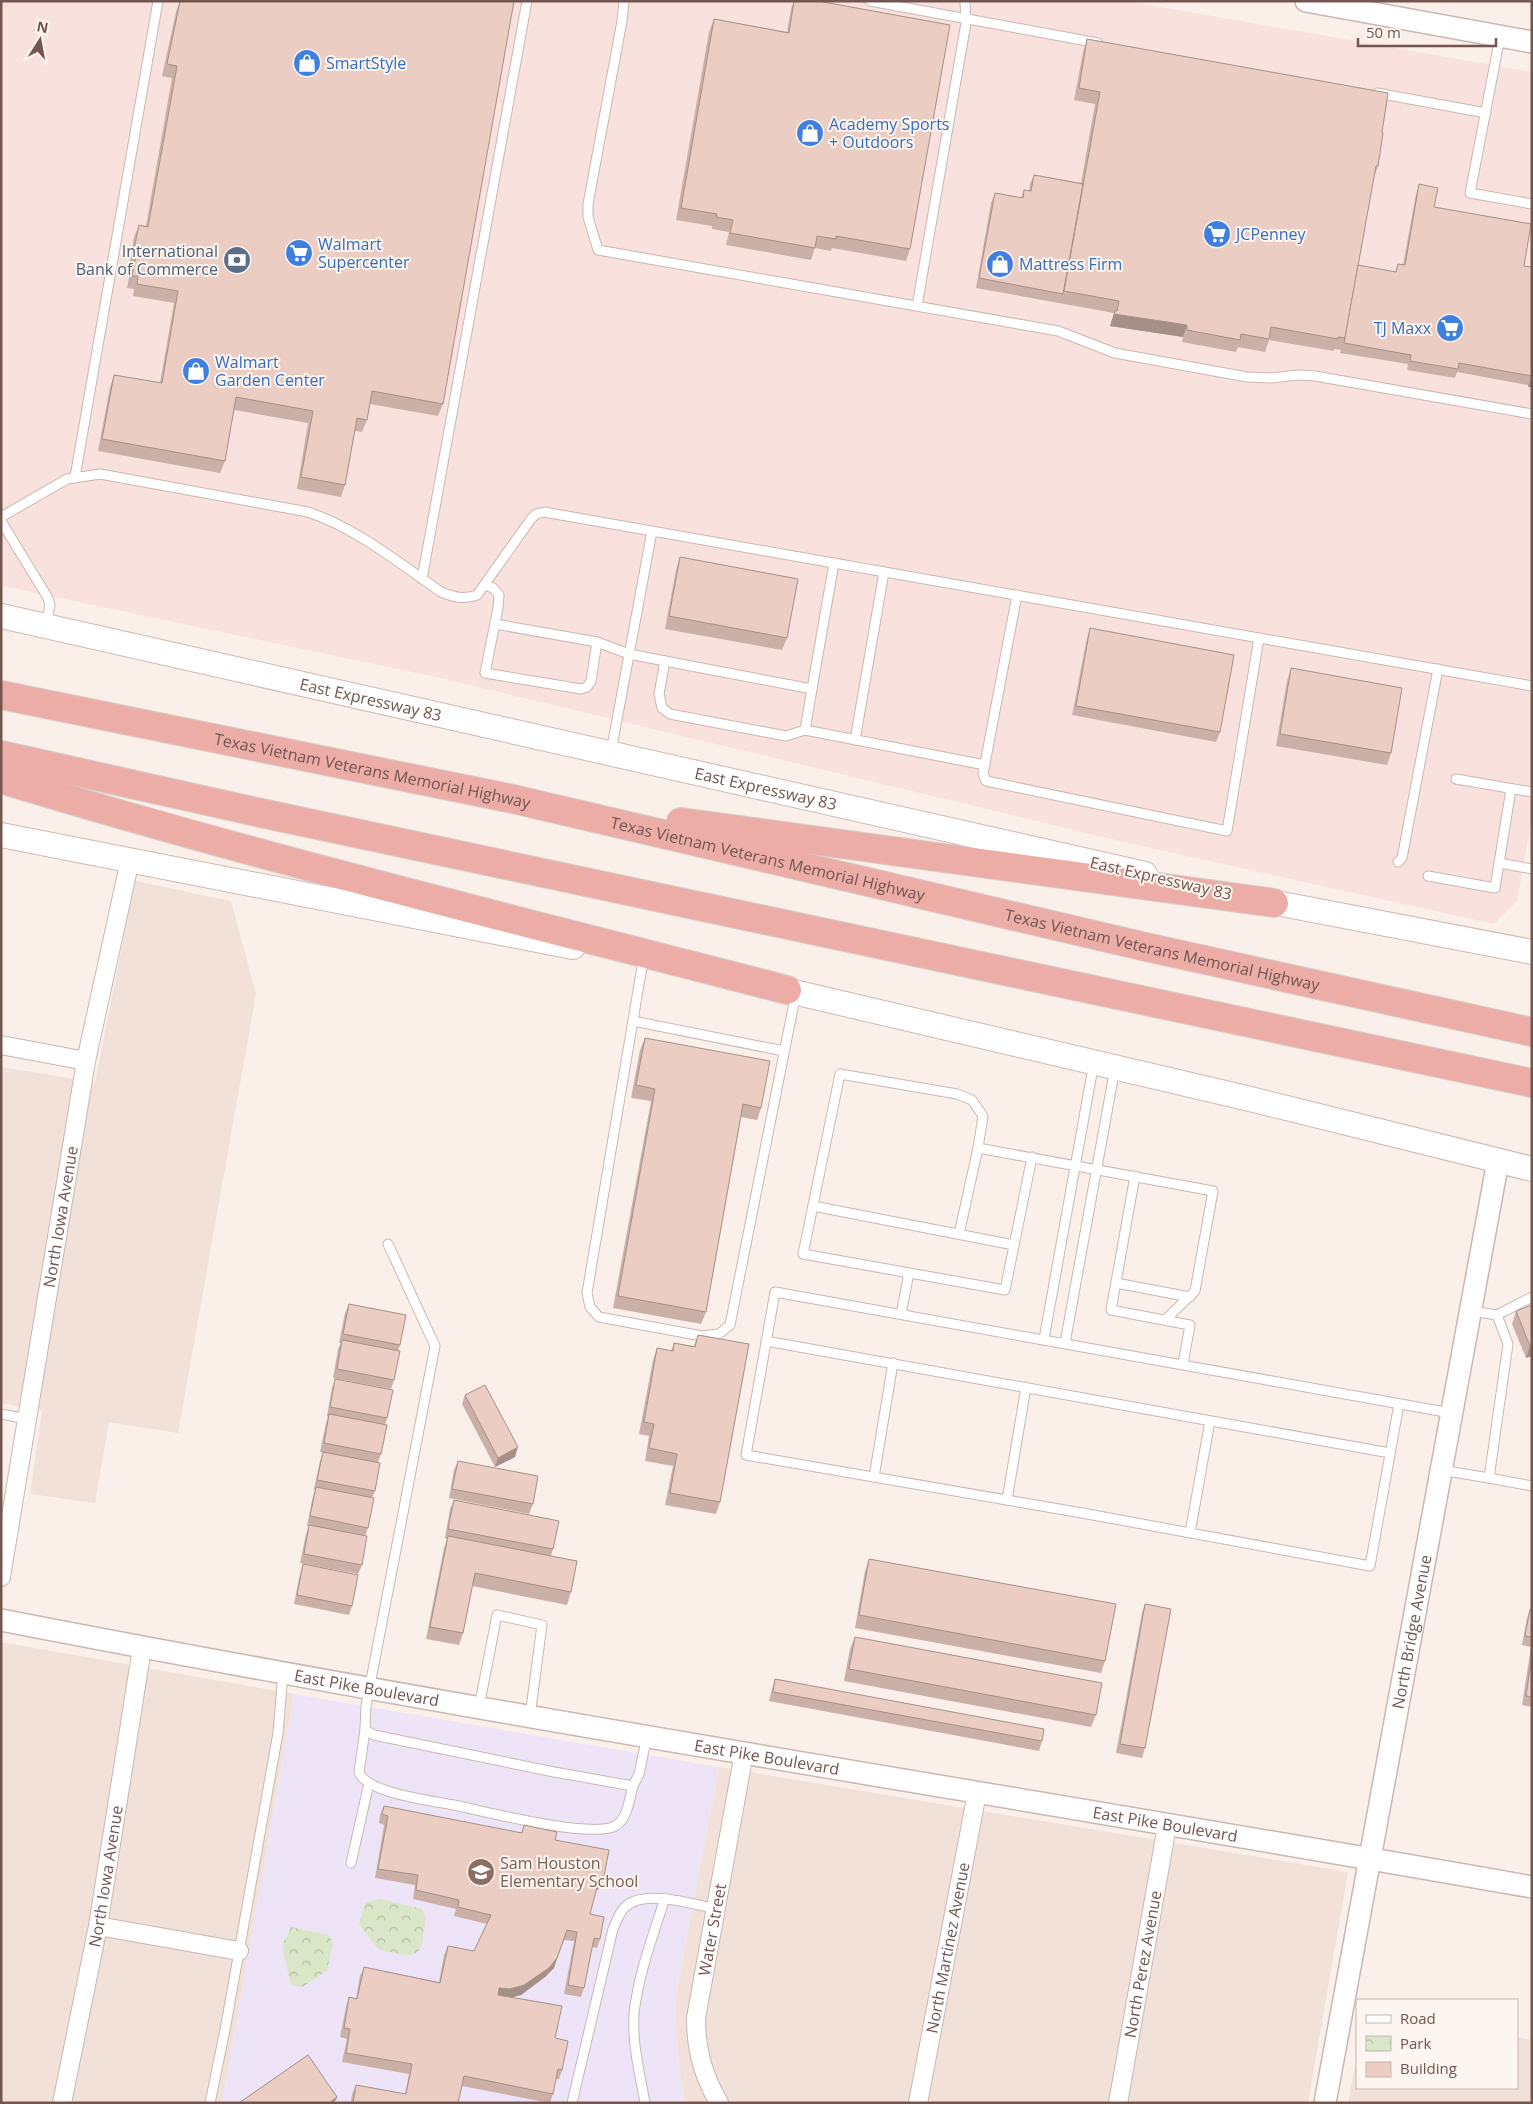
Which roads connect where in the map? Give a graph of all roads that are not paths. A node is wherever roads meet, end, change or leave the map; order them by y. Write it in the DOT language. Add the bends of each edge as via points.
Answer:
graph roads {
  1 [pos="158,1"];
  2 [pos="527,1"];
  3 [pos="624,1"];
  4 [pos="870,1"];
  5 [pos="966,1"];
  6 [pos="1306,1"];
  7 [pos="966,19"];
  8 [pos="1500,36"];
  9 [pos="1532,42"];
  10 [pos="1112,45"];
  11 [pos="1365,91"];
  12 [pos="1486,113"];
  13 [pos="1532,204"];
  14 [pos="917,306"];
  15 [pos="1532,414"];
  16 [pos="75,477"];
  17 [pos="1,519"];
  18 [pos="652,531"];
  19 [pos="834,563"];
  20 [pos="884,572"];
  21 [pos="422,579"];
  22 [pos="485,585"];
  23 [pos="1016,596"];
  24 [pos="1,616"];
  25 [pos="495,624"];
  26 [pos="45,628"];
  27 [pos="1259,638"];
  28 [pos="597,642"];
  29 [pos="629,654"];
  30 [pos="665,661"];
  31 [pos="1438,669"];
  32 [pos="1532,686"];
  33 [pos="812,690"];
  34 [pos="1,695"];
  35 [pos="805,730"];
  36 [pos="855,740"];
  37 [pos="611,754"];
  38 [pos="1,755"];
  39 [pos="985,765"];
  40 [pos="1,779"];
  41 [pos="1456,779"];
  42 [pos="1511,789"];
  43 [pos="1532,792"];
  44 [pos="513,799"];
  45 [pos="1,835"];
  46 [pos="130,860"];
  47 [pos="1398,862"];
  48 [pos="1500,863"];
  49 [pos="1532,870"];
  50 [pos="1428,876"];
  51 [pos="1274,903"];
  52 [pos="1531,950"];
  53 [pos="643,961"];
  54 [pos="792,991"];
  55 [pos="633,1021"];
  56 [pos="1532,1032"];
  57 [pos="1,1045"];
  58 [pos="784,1051"];
  59 [pos="86,1061"];
  60 [pos="1104,1064"];
  61 [pos="1532,1083"];
  62 [pos="978,1148"];
  63 [pos="1032,1157"];
  64 [pos="1498,1161"];
  65 [pos="1076,1165"];
  66 [pos="1096,1169"];
  67 [pos="1532,1169"];
  68 [pos="1135,1176"];
  69 [pos="813,1206"];
  70 [pos="958,1234"];
  71 [pos="388,1244"];
  72 [pos="1014,1245"];
  73 [pos="909,1273"];
  74 [pos="1116,1283"];
  75 [pos="1532,1297"];
  76 [pos="1190,1298"];
  77 [pos="1471,1311"];
  78 [pos="902,1314"];
  79 [pos="1497,1315"];
  80 [pos="1165,1320"];
  81 [pos="1044,1339"];
  82 [pos="766,1341"];
  83 [pos="1065,1343"];
  84 [pos="893,1364"];
  85 [pos="1182,1364"];
  86 [pos="1026,1388"];
  87 [pos="1399,1404"];
  88 [pos="1452,1413"];
  89 [pos="1,1414"];
  90 [pos="27,1419"];
  91 [pos="1210,1421"];
  92 [pos="1390,1453"];
  93 [pos="1441,1470"];
  94 [pos="874,1477"];
  95 [pos="1489,1478"];
  96 [pos="1532,1486"];
  97 [pos="1007,1500"];
  98 [pos="1190,1533"];
  99 [pos="1,1577"];
  100 [pos="1,1620"];
  101 [pos="142,1648"];
  102 [pos="283,1672"];
  103 [pos="370,1688"];
  104 [pos="479,1707"];
  105 [pos="530,1716"];
  106 [pos="365,1730"];
  107 [pos="646,1736"];
  108 [pos="744,1753"];
  109 [pos="369,1783"];
  110 [pos="633,1786"];
  111 [pos="977,1793"];
  112 [pos="1167,1826"];
  113 [pos="1369,1858"];
  114 [pos="351,1863"];
  115 [pos="1532,1887"];
  116 [pos="665,1898"];
  117 [pos="716,1909"];
  118 [pos="98,1926"];
  119 [pos="239,1951"];
  120 [pos="62,2103"];
  121 [pos="210,2103"];
  122 [pos="572,2103"];
  123 [pos="645,2103"];
  124 [pos="719,2103"];
  125 [pos="918,2103"];
  126 [pos="1118,2103"];
  127 [pos="1325,2103"];
  1 -- 16 [label="lane"];
  2 -- 21 [label="lane"];
  3 -- 14 [label="lane" via="588,204 588,218 598,250"];
  4 -- 7 [label="lane"];
  5 -- 7 [label="lane"];
  6 -- 8 [label="street"];
  7 -- 10 [label="lane"];
  7 -- 14 [label="lane"];
  8 -- 9 [label="street"];
  8 -- 12 [label="lane"];
  11 -- 12 [label="lane"];
  12 -- 13 [label="lane" via="1470,193"];
  14 -- 15 [label="lane" via="1070,333 1115,353 1247,377 1315,376"];
  16 -- 17 [label="lane" via="54,486"];
  16 -- 21 [label="lane" via="100,474 308,512 353,532"];
  17 -- 26 [label="lane" via="48,598"];
  18 -- 19 [label="lane"];
  18 -- 22 [label="lane" via="544,512 536,514"];
  18 -- 29 [label="lane"];
  19 -- 20 [label="lane"];
  19 -- 33 [label="lane"];
  20 -- 23 [label="lane"];
  20 -- 36 [label="lane"];
  21 -- 22 [label="lane" via="456,598 478,595"];
  22 -- 25 [label="lane" via="498,595"];
  23 -- 27 [label="lane"];
  23 -- 39 [label="lane"];
  24 -- 26 [label="main road, East Expressway 83"];
  25 -- 28 [label="lane"];
  25 -- 28 [label="lane" via="485,673 572,689 587,687 591,682"];
  26 -- 37 [label="main road, East Expressway 83"];
  27 -- 31 [label="lane"];
  27 -- 39 [label="lane" via="1227,831 986,781 983,774"];
  28 -- 29 [label="lane"];
  29 -- 30 [label="lane"];
  29 -- 37 [label="lane"];
  30 -- 33 [label="lane"];
  30 -- 35 [label="lane" via="659,694 662,708 670,714 786,736"];
  31 -- 32 [label="lane"];
  31 -- 47 [label="lane" via="1402,858"];
  33 -- 35 [label="lane"];
  34 -- 44 [label="highway, Texas Vietnam Veterans Memorial Highway"];
  35 -- 36 [label="lane"];
  36 -- 39 [label="lane"];
  37 -- 51 [label="main road, East Expressway 83"];
  38 -- 61 [label="highway"];
  40 -- 54 [label="highway" via="361,880"];
  41 -- 42 [label="lane"];
  42 -- 43 [label="lane"];
  42 -- 48 [label="lane"];
  44 -- 51 [label="highway"];
  44 -- 56 [label="highway, Texas Vietnam Veterans Memorial Highway" via="1146,947"];
  45 -- 46 [label="main road"];
  46 -- 53 [label="main road"];
  46 -- 59 [label="street, North Iowa Avenue"];
  48 -- 49 [label="lane"];
  48 -- 50 [label="lane" via="1495,888"];
  51 -- 52 [label="main road, East Expressway 83"];
  53 -- 54 [label="main road"];
  53 -- 55 [label="lane"];
  54 -- 58 [label="lane"];
  54 -- 60 [label="main road"];
  55 -- 58 [label="lane"];
  55 -- 58 [label="lane" via="587,1293 590,1307 599,1318 702,1336 719,1334 730,1325"];
  57 -- 59 [label="street"];
  59 -- 90 [label="street, North Iowa Avenue"];
  60 -- 64 [label="main road"];
  60 -- 65 [label="lane"];
  60 -- 66 [label="lane"];
  62 -- 63 [label="lane"];
  62 -- 69 [label="lane" via="983,1116 972,1100 957,1094 840,1074"];
  62 -- 70 [label="lane"];
  63 -- 65 [label="lane"];
  63 -- 72 [label="lane"];
  64 -- 67 [label="main road"];
  64 -- 77 [label="street, North Bridge Avenue"];
  65 -- 66 [label="lane"];
  65 -- 81 [label="lane"];
  66 -- 68 [label="lane"];
  66 -- 83 [label="lane"];
  68 -- 74 [label="lane"];
  68 -- 76 [label="lane" via="1213,1191 1195,1291"];
  69 -- 70 [label="lane"];
  69 -- 73 [label="lane" via="803,1254"];
  70 -- 72 [label="lane"];
  71 -- 103 [label="lane" via="435,1346"];
  72 -- 73 [label="lane" via="1005,1290"];
  73 -- 78 [label="lane"];
  74 -- 76 [label="lane"];
  74 -- 80 [label="lane" via="1111,1310"];
  75 -- 79 [label="lane"];
  76 -- 80 [label="lane"];
  77 -- 79 [label="lane"];
  77 -- 88 [label="street, North Bridge Avenue"];
  78 -- 81 [label="lane"];
  78 -- 82 [label="lane" via="775,1292"];
  79 -- 95 [label="lane" via="1508,1344"];
  80 -- 85 [label="lane" via="1190,1325"];
  81 -- 83 [label="lane"];
  82 -- 84 [label="lane"];
  82 -- 94 [label="lane" via="746,1455"];
  83 -- 85 [label="lane"];
  84 -- 86 [label="lane"];
  84 -- 94 [label="lane"];
  85 -- 87 [label="lane"];
  86 -- 91 [label="lane"];
  86 -- 97 [label="lane"];
  87 -- 88 [label="lane"];
  87 -- 92 [label="lane"];
  88 -- 93 [label="street, North Bridge Avenue"];
  89 -- 90 [label="lane"];
  90 -- 99 [label="street, North Iowa Avenue"];
  91 -- 92 [label="lane"];
  91 -- 98 [label="lane"];
  92 -- 98 [label="lane" via="1370,1566"];
  93 -- 95 [label="lane"];
  93 -- 113 [label="street, North Bridge Avenue"];
  94 -- 97 [label="lane"];
  95 -- 96 [label="lane"];
  97 -- 98 [label="lane"];
  100 -- 101 [label="street, East Pike Boulevard"];
  101 -- 102 [label="street, East Pike Boulevard"];
  101 -- 118 [label="street, North Iowa Avenue"];
  102 -- 103 [label="street, East Pike Boulevard"];
  102 -- 119 [label="lane" via="278,1733"];
  103 -- 104 [label="street, East Pike Boulevard"];
  103 -- 106 [label="lane"];
  104 -- 105 [label="street, East Pike Boulevard"];
  104 -- 105 [label="lane" via="497,1615 542,1625"];
  105 -- 107 [label="street, East Pike Boulevard"];
  106 -- 109 [label="lane" via="359,1772"];
  106 -- 110 [label="lane" via="374,1735"];
  107 -- 108 [label="street, East Pike Boulevard"];
  107 -- 110 [label="lane" via="639,1774"];
  108 -- 111 [label="street, East Pike Boulevard"];
  108 -- 117 [label="street, Water Street"];
  109 -- 110 [label="lane" via="395,1792 549,1824 602,1830 615,1826 624,1817"];
  109 -- 114 [label="lane"];
  111 -- 112 [label="street, East Pike Boulevard"];
  111 -- 125 [label="street, North Martinez Avenue"];
  112 -- 113 [label="street, East Pike Boulevard"];
  112 -- 126 [label="street, North Perez Avenue"];
  113 -- 115 [label="street, East Pike Boulevard"];
  113 -- 127 [label="street, North Bridge Avenue"];
  116 -- 117 [label="lane"];
  116 -- 122 [label="lane" via="638,1900 624,1907 613,1929"];
  116 -- 123 [label="lane" via="645,1960 634,2014"];
  117 -- 124 [label="street, Water Street" via="696,2018 696,2039 700,2062"];
  118 -- 119 [label="street"];
  118 -- 120 [label="street, North Iowa Avenue"];
  119 -- 121 [label="lane"];
}
